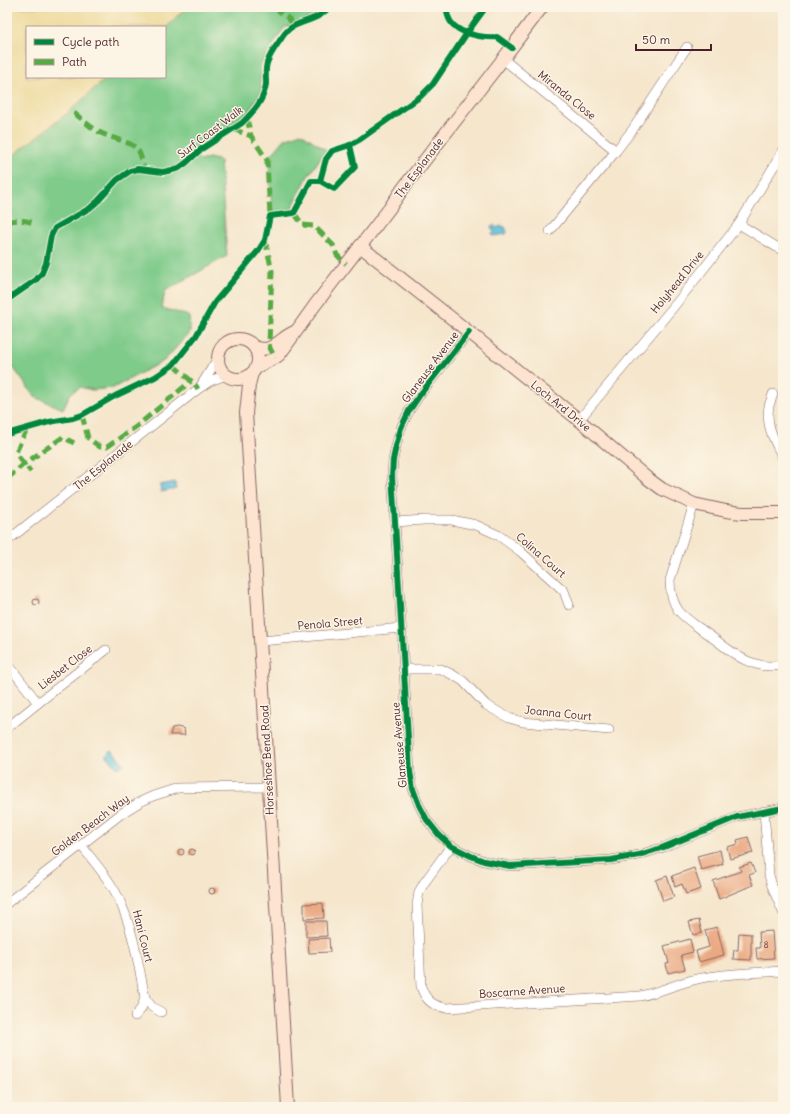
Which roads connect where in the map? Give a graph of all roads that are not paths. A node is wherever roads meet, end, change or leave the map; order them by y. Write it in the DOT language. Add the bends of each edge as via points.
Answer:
graph roads {
  1 [pos="542,7"];
  2 [pos="687,47"];
  3 [pos="503,59"];
  4 [pos="616,151"];
  5 [pos="783,151"];
  6 [pos="739,224"];
  7 [pos="550,231"];
  8 [pos="360,246"];
  9 [pos="783,251"];
  10 [pos="298,330"];
  11 [pos="469,332"];
  12 [pos="255,347"];
  13 [pos="218,358"];
  14 [pos="255,369"];
  15 [pos="231,377"];
  16 [pos="198,389"];
  17 [pos="773,394"];
  18 [pos="246,413"];
  19 [pos="579,420"];
  20 [pos="783,458"];
  21 [pos="694,504"];
  22 [pos="783,513"];
  23 [pos="394,522"];
  24 [pos="7,541"];
  25 [pos="569,606"];
  26 [pos="401,628"];
  27 [pos="261,641"];
  28 [pos="106,650"];
  29 [pos="7,663"];
  30 [pos="783,665"];
  31 [pos="403,669"];
  32 [pos="38,703"];
  33 [pos="7,728"];
  34 [pos="609,730"];
  35 [pos="268,787"];
  36 [pos="783,808"];
  37 [pos="764,811"];
  38 [pos="81,845"];
  39 [pos="451,846"];
  40 [pos="7,903"];
  41 [pos="783,912"];
  42 [pos="783,971"];
  43 [pos="145,998"];
  44 [pos="161,1012"];
  45 [pos="135,1016"];
  46 [pos="288,1107"];
  1 -- 3 [label="street, The Esplanade"];
  2 -- 4 [label="street"];
  3 -- 4 [label="street, Miranda Close"];
  3 -- 8 [label="street, The Esplanade"];
  4 -- 7 [label="street"];
  5 -- 6 [label="street, Holyhead Drive"];
  6 -- 9 [label="street"];
  6 -- 19 [label="street, Holyhead Drive"];
  8 -- 10 [label="street, The Esplanade"];
  8 -- 11 [label="street, Loch Ard Drive"];
  10 -- 12 [label="street, The Esplanade" via="270,348"];
  10 -- 14 [label="street, The Esplanade" via="280,354"];
  11 -- 19 [label="street, Loch Ard Drive"];
  11 -- 23 [label="street, Glaneuse Avenue" via="419,396 401,428 392,476"];
  12 -- 13 [label="street" via="245,340 231,340 220,348"];
  12 -- 14 [label="street" via="258,352"];
  13 -- 15 [label="street" via="222,371"];
  13 -- 16 [label="street, The Esplanade"];
  14 -- 15 [label="street" via="247,376"];
  14 -- 18 [label="street, Horseshoe Bend Road" via="249,385"];
  15 -- 16 [label="street, The Esplanade" via="210,381"];
  15 -- 18 [label="street, Horseshoe Bend Road" via="240,389"];
  16 -- 24 [label="street, The Esplanade"];
  17 -- 20 [label="street" via="768,417"];
  18 -- 27 [label="street, Horseshoe Bend Road"];
  19 -- 21 [label="street, Loch Ard Drive" via="662,489"];
  21 -- 22 [label="street, Loch Ard Drive" via="742,513"];
  21 -- 30 [label="street" via="670,580 678,610 745,660 766,666"];
  23 -- 25 [label="street, Colina Court" via="452,520 476,525 498,535 520,551 564,591"];
  23 -- 26 [label="street, Glaneuse Avenue"];
  26 -- 27 [label="street, Penola Street"];
  26 -- 31 [label="street, Glaneuse Avenue"];
  27 -- 35 [label="street, Horseshoe Bend Road"];
  28 -- 32 [label="street, Liesbet Close"];
  29 -- 32 [label="street, Liesbet Close"];
  31 -- 34 [label="street, Joanna Court" via="441,669 453,674 486,705 498,713 523,722"];
  31 -- 39 [label="street, Glaneuse Avenue" via="413,789 427,820"];
  32 -- 33 [label="street, Liesbet Close"];
  35 -- 38 [label="street, Golden Beach Way" via="178,788 166,791 140,802"];
  35 -- 46 [label="street, Horseshoe Bend Road"];
  36 -- 37 [label="street, Glaneuse Avenue"];
  37 -- 39 [label="street, Glaneuse Avenue" via="737,817 664,847 611,860 510,866 484,861"];
  37 -- 41 [label="street" via="769,874"];
  38 -- 40 [label="street, Golden Beach Way"];
  38 -- 43 [label="street, Hani Court" via="108,881 123,908 129,923"];
  39 -- 42 [label="street, Boscarne Avenue" via="424,883 419,892 417,905 421,987 424,995 437,1006 447,1008 640,996 696,979"];
  43 -- 44 [label="street"];
  43 -- 45 [label="street"];
}
